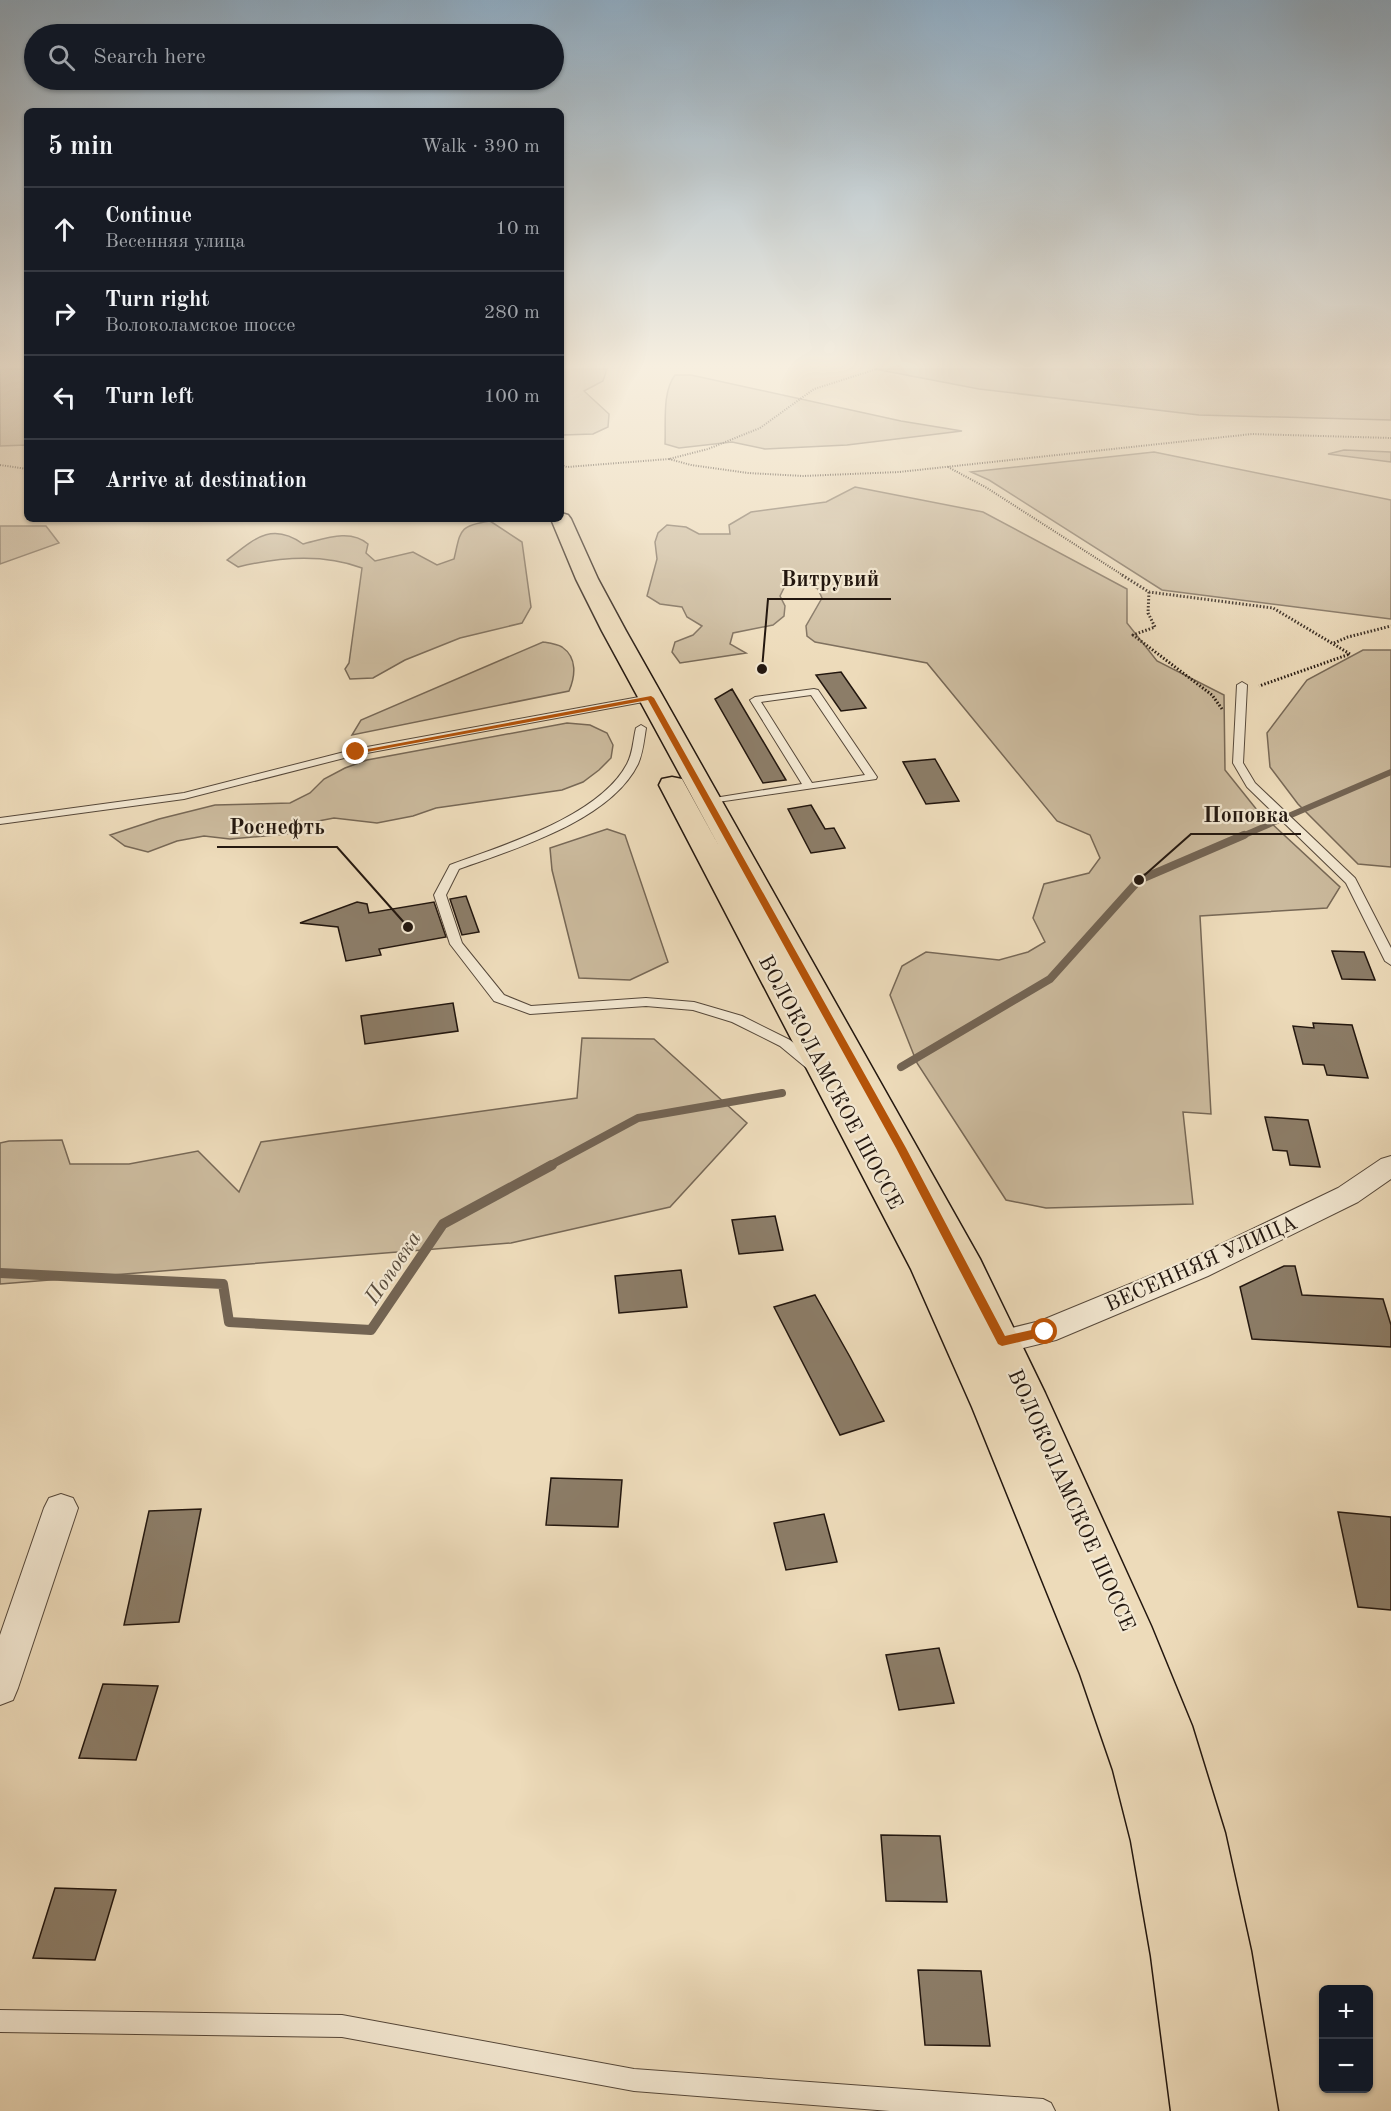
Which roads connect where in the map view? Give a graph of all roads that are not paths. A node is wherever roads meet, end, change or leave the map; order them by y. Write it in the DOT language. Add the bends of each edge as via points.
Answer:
graph roads {
  1 [pos="542,522"];
  2 [pos="562,522"];
  3 [pos="1242,689"];
  4 [pos="640,709"];
  5 [pos="809,787"];
  6 [pos="708,802"];
  7 [pos="0,821"];
  8 [pos="1391,960"];
  9 [pos="830,1081"];
  10 [pos="1391,1166"];
  11 [pos="1002,1341"];
  12 [pos="62,1508"];
  13 [pos="0,1688"];
  14 [pos="0,2021"];
  15 [pos="1043,2111"];
  16 [pos="1200,2111"];
  17 [pos="1250,2111"];
  1 -- 4 [label="main road, ВОЛОКОЛАМСКОЕ ШОССЕ" via="566,581"];
  2 -- 4 [label="main road, ВОЛОКОЛАМСКОЕ ШОССЕ"];
  3 -- 8 [label="lane" via="1238,763 1251,785 1351,880"];
  4 -- 6 [label="main road, ВОЛОКОЛАМСКОЕ ШОССЕ"];
  4 -- 7 [label="lane" via="356,752 184,796"];
  4 -- 9 [label="main road, ВОЛОКОЛАМСКОЕ ШОССЕ"];
  4 -- 9 [label="lane" via="631,766 606,796 570,820 454,867 440,895 456,944 499,998 530,1010 646,1002 694,1006 737,1019 785,1043"];
  5 -- 5 [label="lane" via="785,748 755,700 814,692 872,777"];
  5 -- 6 [label="lane"];
  6 -- 11 [label="main road, ВОЛОКОЛАМСКОЕ ШОССЕ" via="901,1148"];
  9 -- 16 [label="main road, ВОЛОКОЛАМСКОЕ ШОССЕ" via="968,1348 1116,1711 1146,1802 1170,1910"];
  10 -- 11 [label="street, ВЕСЕННЯЯ УЛИЦА" via="1348,1195 1198,1268 1045,1332"];
  11 -- 17 [label="main road, ВОЛОКОЛАМСКОЕ ШОССЕ" via="1160,1702 1186,1784 1216,1907"];
  12 -- 13 [label="street"];
  14 -- 15 [label="lane" via="342,2026 634,2080"];
}
